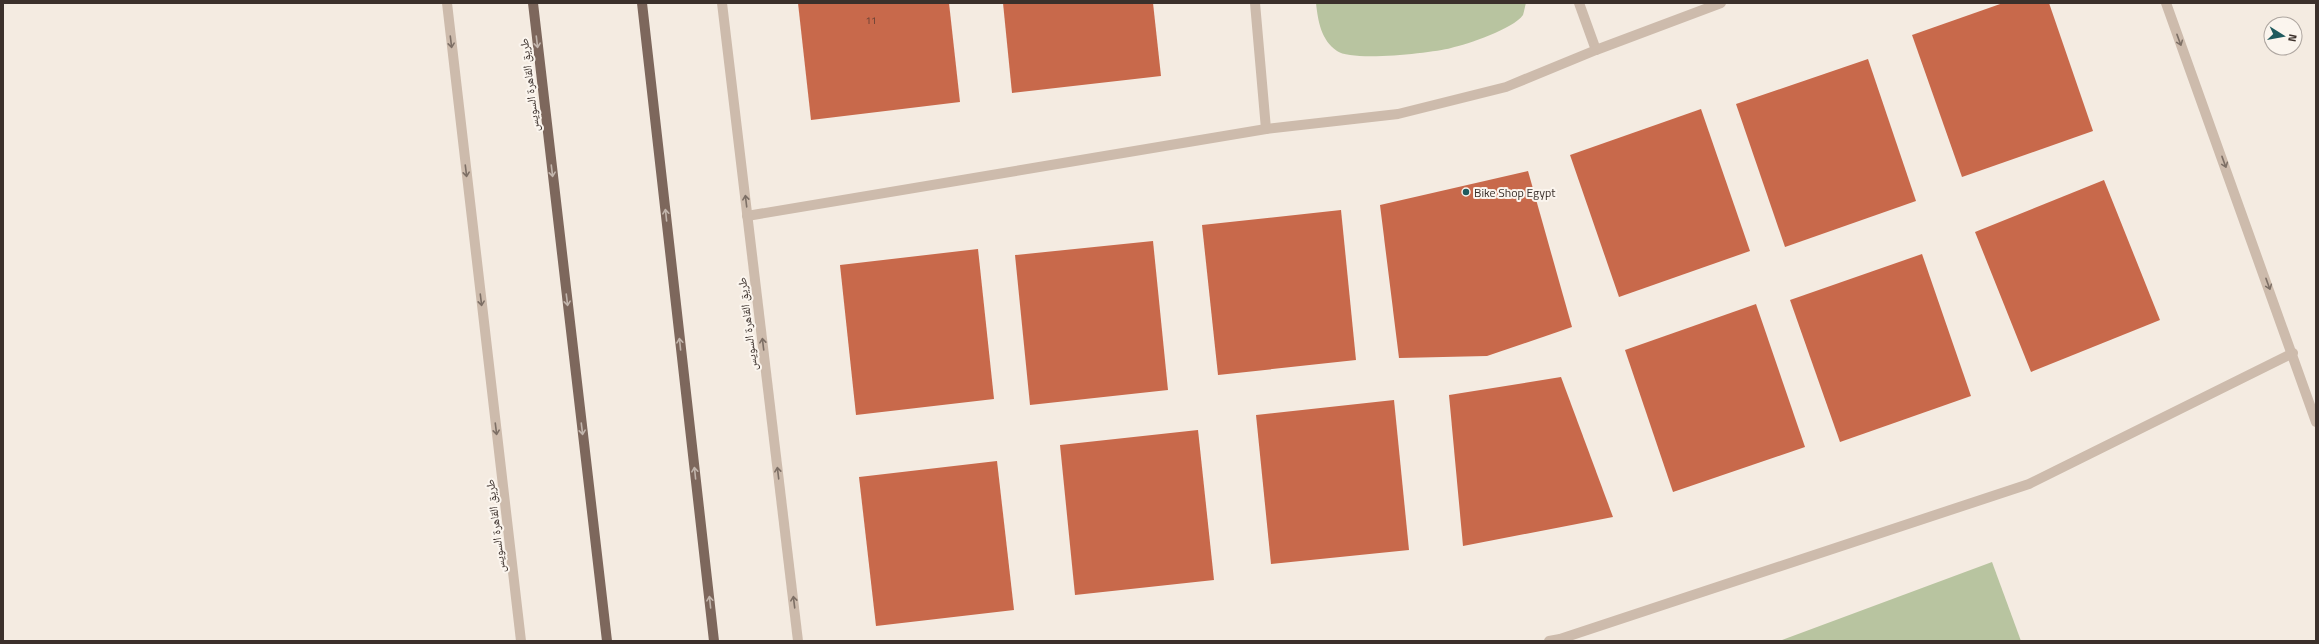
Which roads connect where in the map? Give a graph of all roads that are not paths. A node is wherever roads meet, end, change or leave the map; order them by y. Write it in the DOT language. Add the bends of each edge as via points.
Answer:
graph roads {
  1 [pos="447,3"];
  2 [pos="533,3"];
  3 [pos="642,3"];
  4 [pos="722,3"];
  5 [pos="1255,3"];
  6 [pos="1579,3"];
  7 [pos="1721,3"];
  8 [pos="2166,3"];
  9 [pos="1596,50"];
  10 [pos="1266,129"];
  11 [pos="747,216"];
  12 [pos="2293,353"];
  13 [pos="2316,422"];
  14 [pos="521,641"];
  15 [pos="607,641"];
  16 [pos="714,641"];
  17 [pos="798,641"];
  18 [pos="1549,641"];
  1 -- 14 [label="street, طريق القاهرة السويس, one-way"];
  2 -- 15 [label="main road, طريق القاهرة السويس, one-way"];
  16 -- 3 [label="main road, one-way"];
  11 -- 4 [label="street, طريق القاهرة السويس, one-way"];
  5 -- 10 [label="street"];
  6 -- 9 [label="street"];
  7 -- 9 [label="street"];
  8 -- 12 [label="street, one-way"];
  9 -- 10 [label="street" via="1506,87 1398,114"];
  10 -- 11 [label="street"];
  17 -- 11 [label="street, طريق القاهرة السويس, one-way"];
  12 -- 13 [label="street"];
  12 -- 18 [label="street" via="2029,484 1560,640"];
}
